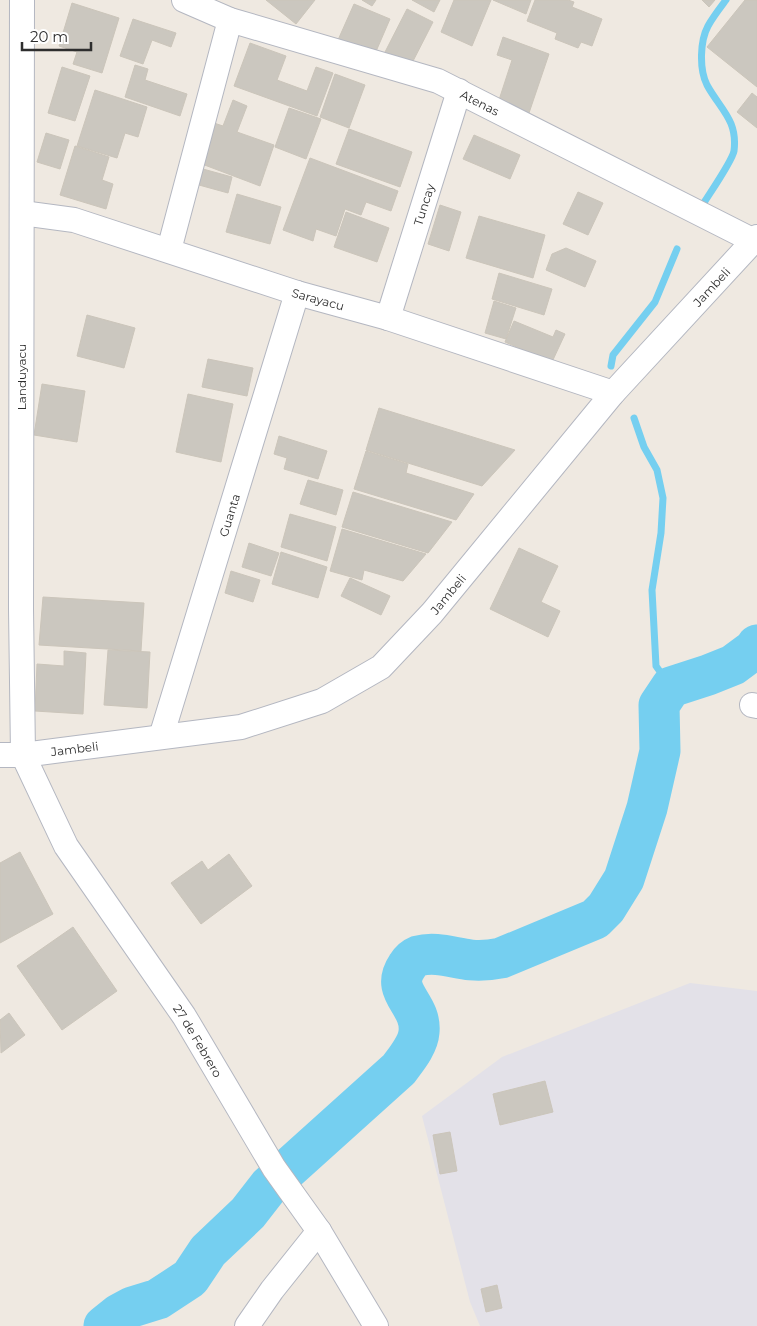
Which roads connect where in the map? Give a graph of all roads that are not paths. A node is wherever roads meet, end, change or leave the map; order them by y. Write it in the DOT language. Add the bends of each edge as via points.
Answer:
graph roads {
  1 [pos="22,0"];
  2 [pos="189,1"];
  3 [pos="230,20"];
  4 [pos="459,91"];
  5 [pos="22,213"];
  6 [pos="756,239"];
  7 [pos="169,250"];
  8 [pos="297,293"];
  9 [pos="11,301"];
  10 [pos="388,318"];
  11 [pos="613,393"];
  12 [pos="10,609"];
  13 [pos="161,737"];
  14 [pos="12,755"];
  15 [pos="319,1231"];
  16 [pos="247,1326"];
  17 [pos="376,1326"];
  1 -- 5 [label="street, Landuyacu"];
  2 -- 3 [label="street, Atenas"];
  3 -- 4 [label="street, Atenas" via="438,81"];
  3 -- 7 [label="street"];
  4 -- 6 [label="street, Atenas"];
  4 -- 10 [label="street, Tuncay"];
  5 -- 7 [label="street, Sarayacu" via="74,220"];
  5 -- 9 [label="street, Landuyacu"];
  6 -- 11 [label="street, Jambeli"];
  7 -- 8 [label="street, Sarayacu"];
  8 -- 10 [label="street, Sarayacu"];
  8 -- 13 [label="street, Guanta"];
  9 -- 12 [label="street, Landuyacu"];
  10 -- 11 [label="street, Sarayacu"];
  11 -- 13 [label="street, Jambeli" via="432,613 381,667 322,701 241,727"];
  12 -- 14 [label="street, Landuyacu"];
  13 -- 14 [label="street, Jambeli"];
  14 -- 15 [label="street, 27 de Febrero" via="66,846 184,1016 274,1168"];
  15 -- 16 [label="street"];
  15 -- 17 [label="street, 27 de Febrero"];
}
